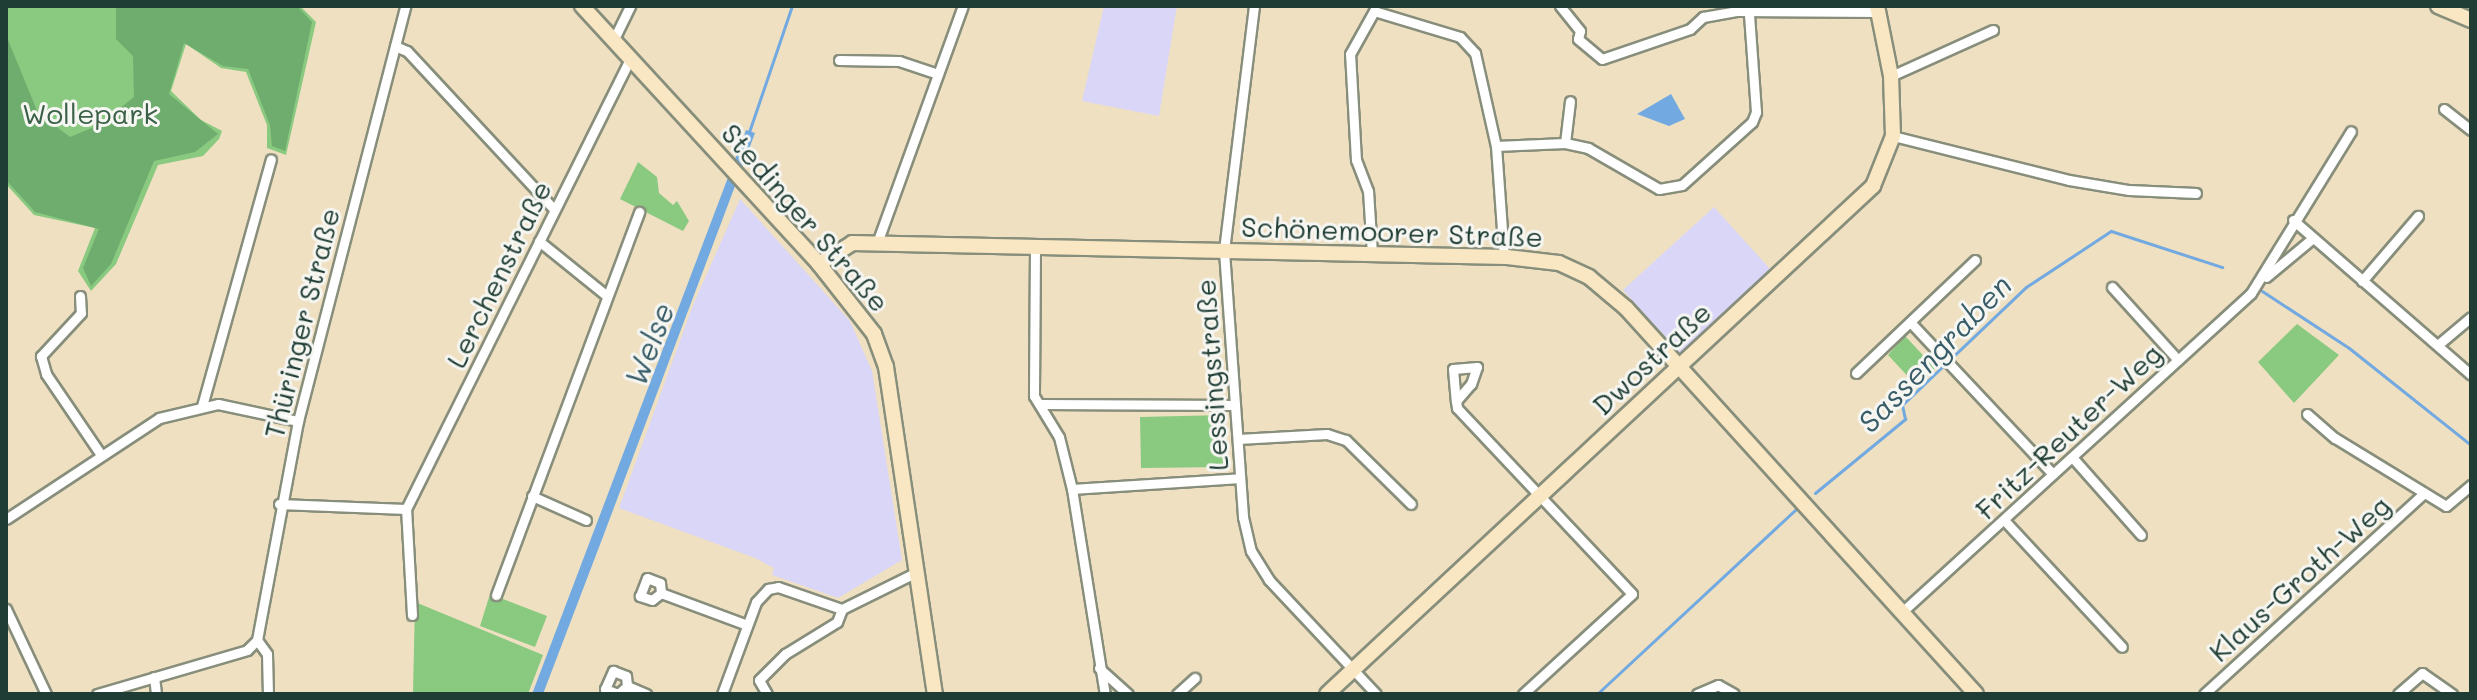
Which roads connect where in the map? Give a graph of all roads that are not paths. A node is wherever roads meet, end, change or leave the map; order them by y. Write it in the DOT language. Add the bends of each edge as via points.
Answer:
graph roads {
  1 [pos="405,6"];
  2 [pos="582,6"];
  3 [pos="630,6"];
  4 [pos="963,6"];
  5 [pos="1254,6"];
  6 [pos="1560,6"];
  7 [pos="2438,6"];
  8 [pos="1877,9"];
  9 [pos="1749,14"];
  10 [pos="2471,20"];
  11 [pos="1993,30"];
  12 [pos="613,41"];
  13 [pos="395,46"];
  14 [pos="630,59"];
  15 [pos="839,60"];
  16 [pos="938,74"];
  17 [pos="1891,76"];
  18 [pos="1570,101"];
  19 [pos="2444,109"];
  20 [pos="2471,130"];
  21 [pos="2351,131"];
  22 [pos="1893,136"];
  23 [pos="1565,143"];
  24 [pos="1496,146"];
  25 [pos="271,159"];
  26 [pos="2196,193"];
  27 [pos="554,209"];
  28 [pos="639,212"];
  29 [pos="2418,216"];
  30 [pos="2293,220"];
  31 [pos="2313,238"];
  32 [pos="539,241"];
  33 [pos="877,243"];
  34 [pos="1035,248"];
  35 [pos="1224,251"];
  36 [pos="1372,254"];
  37 [pos="1504,257"];
  38 [pos="1975,260"];
  39 [pos="819,264"];
  40 [pos="2260,281"];
  41 [pos="2362,281"];
  42 [pos="2112,287"];
  43 [pos="80,296"];
  44 [pos="607,296"];
  45 [pos="2471,317"];
  46 [pos="1911,323"];
  47 [pos="2440,343"];
  48 [pos="2178,360"];
  49 [pos="1681,367"];
  50 [pos="1856,373"];
  51 [pos="2471,375"];
  52 [pos="1456,401"];
  53 [pos="1040,404"];
  54 [pos="1235,405"];
  55 [pos="202,406"];
  56 [pos="2307,414"];
  57 [pos="298,421"];
  58 [pos="1238,439"];
  59 [pos="101,455"];
  60 [pos="2072,457"];
  61 [pos="2053,474"];
  62 [pos="1240,478"];
  63 [pos="2471,485"];
  64 [pos="1072,489"];
  65 [pos="2423,494"];
  66 [pos="532,496"];
  67 [pos="1540,497"];
  68 [pos="279,504"];
  69 [pos="1411,504"];
  70 [pos="406,509"];
  71 [pos="6,519"];
  72 [pos="586,520"];
  73 [pos="2004,520"];
  74 [pos="2141,535"];
  75 [pos="917,572"];
  76 [pos="661,593"];
  77 [pos="496,595"];
  78 [pos="6,609"];
  79 [pos="842,609"];
  80 [pos="1903,611"];
  81 [pos="412,615"];
  82 [pos="747,625"];
  83 [pos="257,640"];
  84 [pos="2122,647"];
  85 [pos="1099,668"];
  86 [pos="1354,669"];
  87 [pos="154,677"];
  88 [pos="1195,678"];
  89 [pos="627,686"];
  90 [pos="1122,692"];
  91 [pos="46,694"];
  92 [pos="97,694"];
  93 [pos="156,694"];
  94 [pos="268,694"];
  95 [pos="646,694"];
  96 [pos="722,694"];
  97 [pos="767,694"];
  98 [pos="935,694"];
  99 [pos="1105,694"];
  100 [pos="1177,694"];
  101 [pos="1327,694"];
  102 [pos="1376,694"];
  103 [pos="1523,694"];
  104 [pos="1697,694"];
  105 [pos="1734,694"];
  106 [pos="1976,694"];
  107 [pos="2204,694"];
  108 [pos="2398,694"];
  109 [pos="2452,694"];
  1 -- 13 [label="street, Thüringer Straße"];
  2 -- 12 [label="street, Stedinger Straße"];
  3 -- 12 [label="street"];
  4 -- 16 [label="street"];
  5 -- 35 [label="street, Lessingstraße"];
  6 -- 9 [label="street" via="1580,31 1578,39 1602,59 1690,29 1703,17"];
  7 -- 10 [label="street"];
  8 -- 9 [label="street"];
  8 -- 17 [label="street, Dwostraße"];
  9 -- 23 [label="street" via="1756,112 1752,122 1682,185 1659,189 1588,148"];
  11 -- 17 [label="street"];
  12 -- 14 [label="street, Stedinger Straße"];
  13 -- 27 [label="street" via="407,51"];
  13 -- 57 [label="street, Thüringer Straße"];
  14 -- 27 [label="street, Lerchenstraße"];
  14 -- 39 [label="street, Stedinger Straße"];
  15 -- 16 [label="street" via="899,61"];
  16 -- 33 [label="street"];
  17 -- 22 [label="street, Dwostraße"];
  18 -- 23 [label="street"];
  19 -- 20 [label="street"];
  21 -- 30 [label="street"];
  22 -- 26 [label="street" via="2069,180 2143,192"];
  22 -- 49 [label="street, Dwostraße" via="1883,166 1857,205"];
  23 -- 24 [label="street"];
  24 -- 36 [label="street" via="1479,64 1468,43 1374,11 1350,54 1356,160 1368,191"];
  24 -- 37 [label="street"];
  25 -- 55 [label="street"];
  27 -- 32 [label="street, Lerchenstraße"];
  28 -- 44 [label="street"];
  29 -- 41 [label="street"];
  30 -- 31 [label="street"];
  30 -- 40 [label="street"];
  31 -- 40 [label="street"];
  31 -- 41 [label="street"];
  32 -- 44 [label="street"];
  32 -- 70 [label="street, Lerchenstraße"];
  33 -- 34 [label="street, Schönemoorer Straße"];
  33 -- 39 [label="street, Schönemoorer Straße" via="844,245"];
  34 -- 35 [label="street, Schönemoorer Straße"];
  34 -- 53 [label="street" via="1034,396"];
  35 -- 36 [label="street, Schönemoorer Straße"];
  35 -- 54 [label="street, Lessingstraße"];
  36 -- 37 [label="street, Schönemoorer Straße"];
  37 -- 49 [label="street, Schönemoorer Straße" via="1559,263 1589,277 1617,298"];
  38 -- 46 [label="street"];
  39 -- 75 [label="street, Stedinger Straße" via="863,316 882,351"];
  40 -- 48 [label="street, Fritz-Reuter-Weg"];
  41 -- 47 [label="street"];
  42 -- 48 [label="street"];
  43 -- 59 [label="street" via="81,313 41,356 46,374"];
  44 -- 66 [label="street"];
  45 -- 47 [label="street"];
  46 -- 50 [label="street"];
  46 -- 61 [label="street"];
  47 -- 51 [label="street"];
  48 -- 60 [label="street, Fritz-Reuter-Weg"];
  49 -- 67 [label="street, Dwostraße"];
  49 -- 80 [label="street, Schönemoorer Straße"];
  52 -- 67 [label="street"];
  53 -- 54 [label="street"];
  53 -- 64 [label="street" via="1059,437"];
  54 -- 58 [label="street, Lessingstraße"];
  55 -- 57 [label="street" via="260,410"];
  55 -- 59 [label="street" via="159,418"];
  56 -- 65 [label="street"];
  57 -- 68 [label="street, Thüringer Straße"];
  58 -- 62 [label="street, Lessingstraße"];
  58 -- 69 [label="street" via="1327,434 1346,440"];
  59 -- 71 [label="street"];
  60 -- 61 [label="street, Fritz-Reuter-Weg"];
  60 -- 74 [label="street"];
  61 -- 73 [label="street, Fritz-Reuter-Weg"];
  62 -- 64 [label="street"];
  62 -- 86 [label="street, Lessingstraße" via="1251,551 1269,580"];
  63 -- 65 [label="street" via="2446,506"];
  64 -- 85 [label="street"];
  65 -- 107 [label="street, Klaus-Groth-Weg"];
  66 -- 72 [label="street"];
  66 -- 77 [label="street"];
  67 -- 86 [label="street, Dwostraße"];
  67 -- 103 [label="street" via="1632,594"];
  68 -- 70 [label="street"];
  68 -- 83 [label="street, Thüringer Straße" via="264,623"];
  70 -- 81 [label="street, Lerchenstraße"];
  73 -- 80 [label="street, Fritz-Reuter-Weg"];
  73 -- 84 [label="street"];
  75 -- 79 [label="street"];
  75 -- 98 [label="street, Stedinger Straße"];
  76 -- 82 [label="street"];
  78 -- 91 [label="street"];
  79 -- 82 [label="street" via="778,587 756,602"];
  79 -- 97 [label="street" via="837,622 785,654 759,680"];
  80 -- 106 [label="street, Schönemoorer Straße"];
  82 -- 96 [label="street"];
  83 -- 87 [label="street" via="247,650"];
  83 -- 94 [label="street" via="267,654"];
  85 -- 90 [label="street"];
  85 -- 99 [label="street"];
  86 -- 101 [label="street, Dwostraße"];
  86 -- 102 [label="street, Lessingstraße"];
  87 -- 92 [label="street"];
  87 -- 93 [label="street"];
  88 -- 100 [label="street"];
  89 -- 95 [label="street"];
  104 -- 105 [label="street" via="1718,685"];
  108 -- 109 [label="street" via="2422,673"];
}
